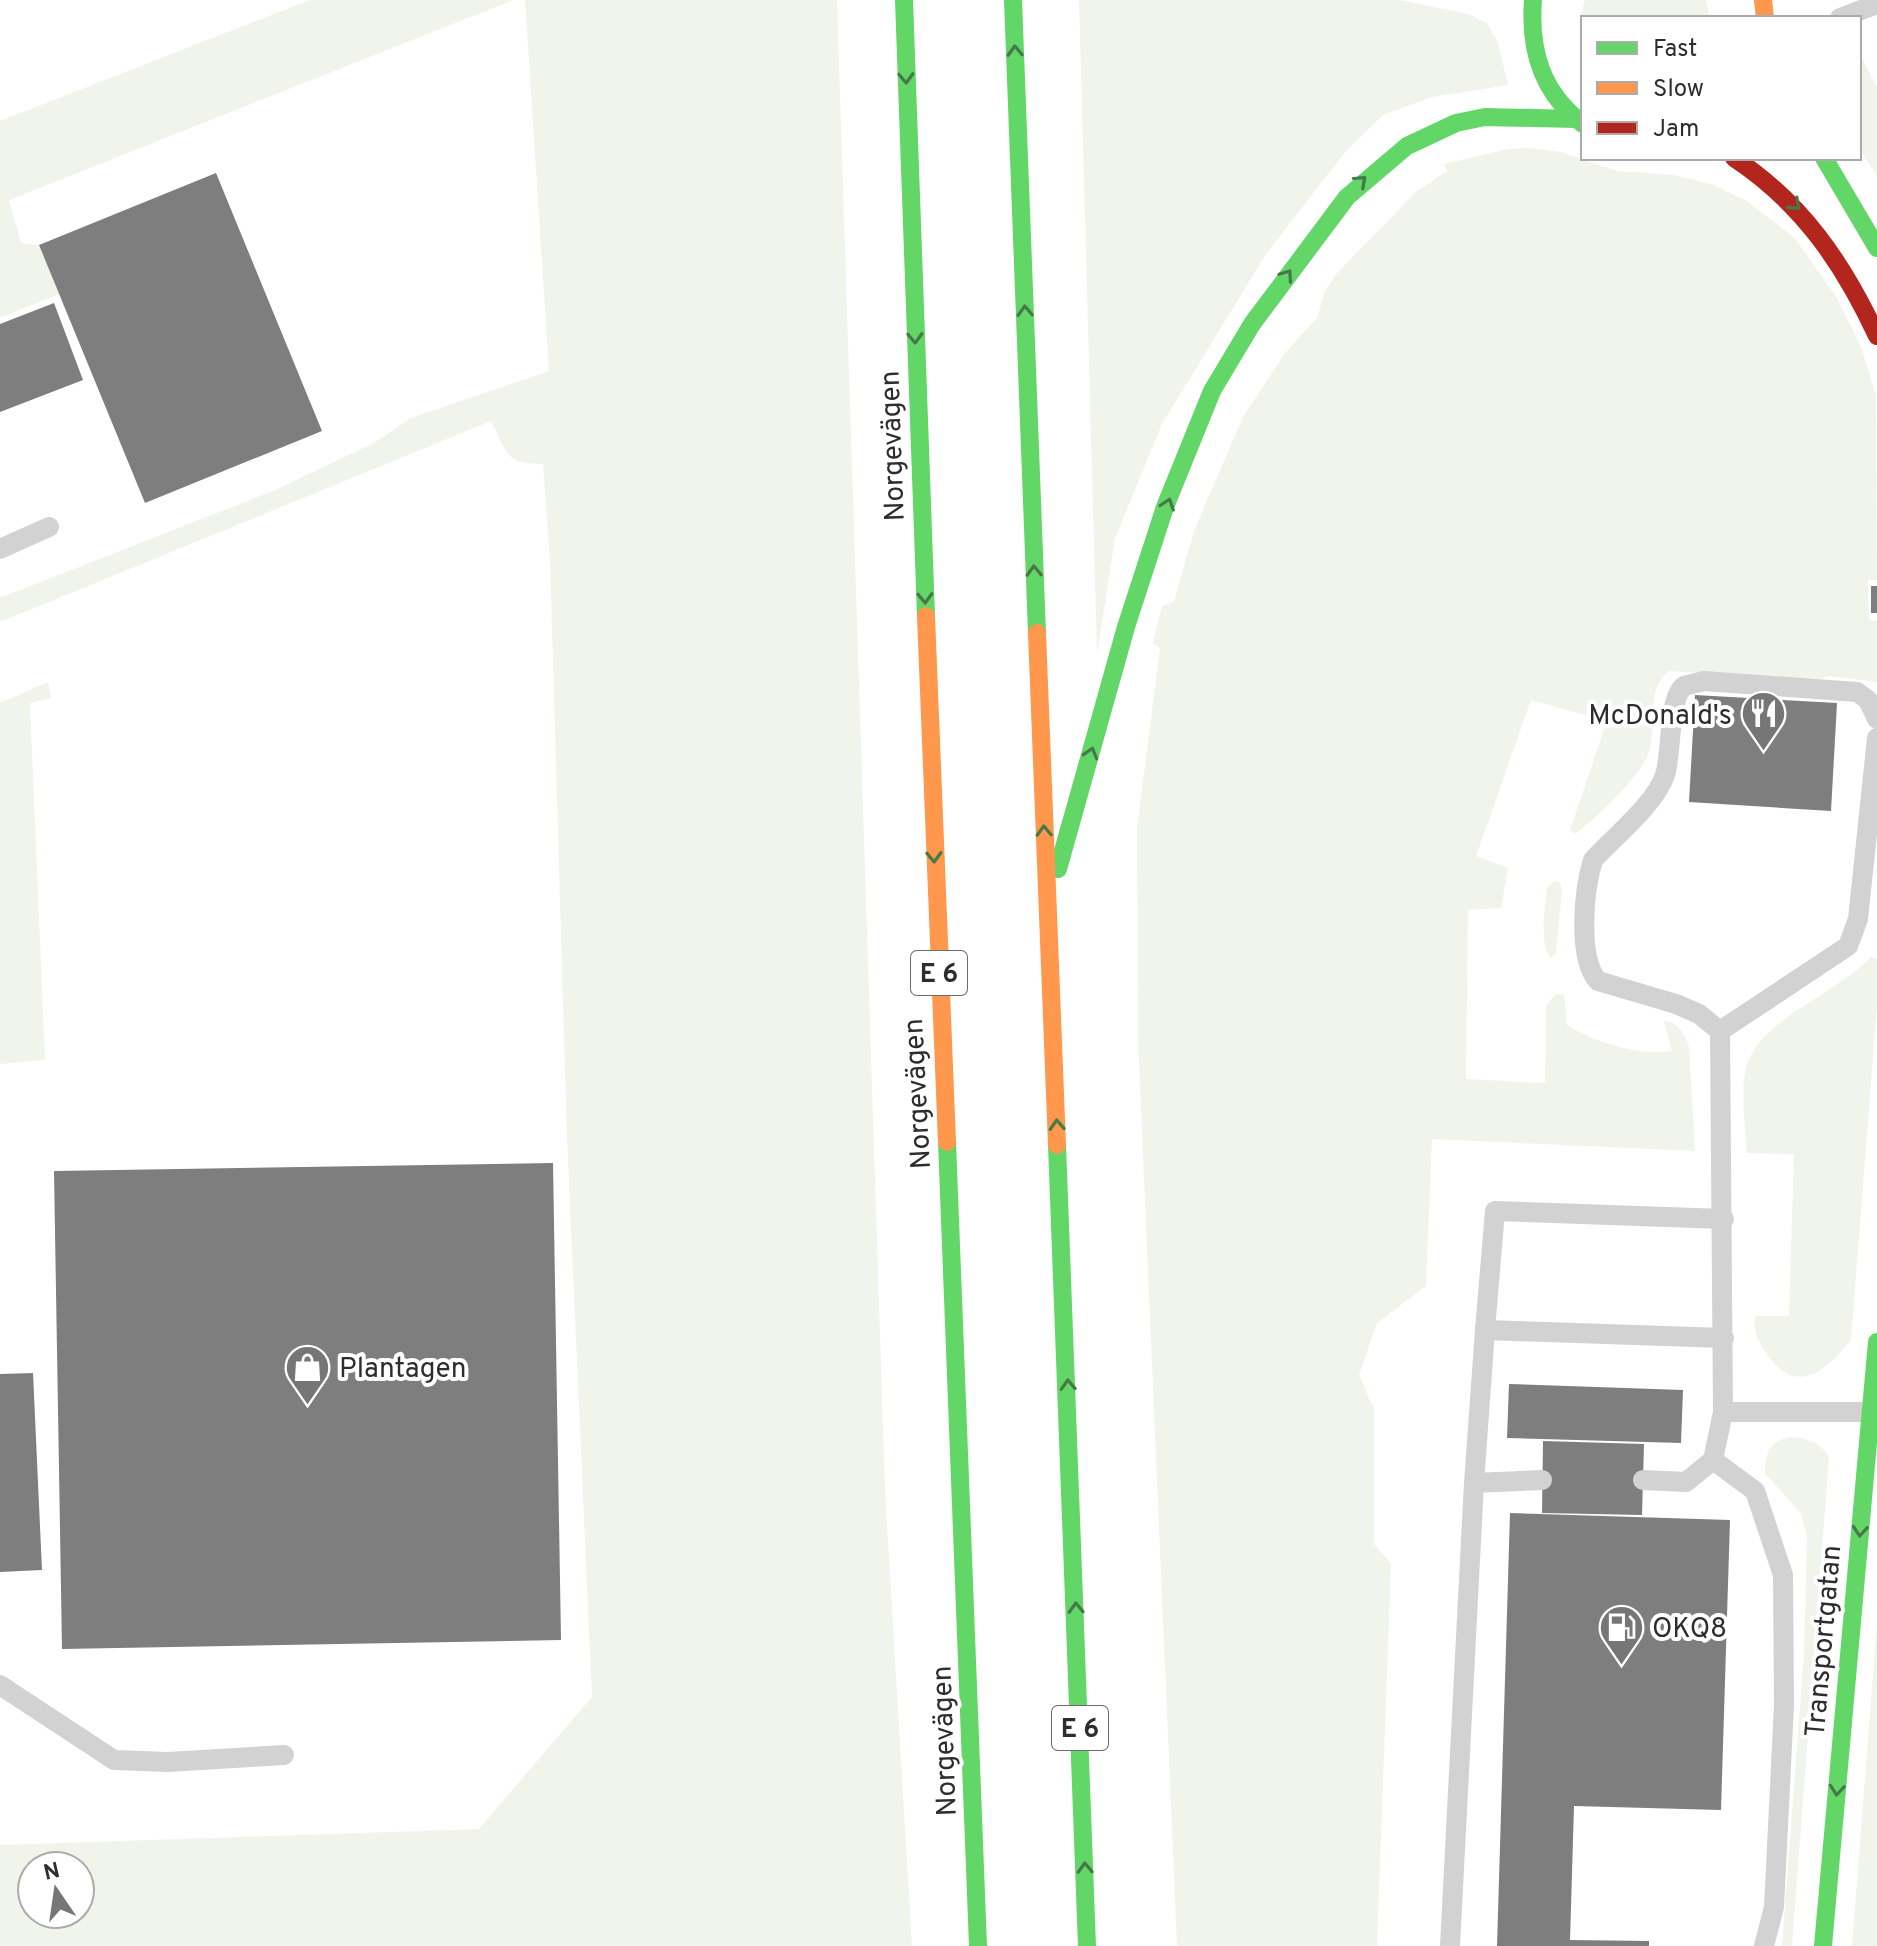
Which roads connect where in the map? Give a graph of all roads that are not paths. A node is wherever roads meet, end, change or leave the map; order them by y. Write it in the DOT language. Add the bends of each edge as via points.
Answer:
graph roads {
  1 [pos="904,0"];
  2 [pos="1013,0"];
  3 [pos="1533,0"];
  4 [pos="1877,4"];
  5 [pos="1850,16"];
  6 [pos="1579,121"];
  7 [pos="1737,160"];
  8 [pos="1829,162"];
  9 [pos="1877,248"];
  10 [pos="1877,336"];
  11 [pos="49,527"];
  12 [pos="0,549"];
  13 [pos="1877,719"];
  14 [pos="1877,738"];
  15 [pos="1047,908"];
  16 [pos="1720,1031"];
  17 [pos="1724,1219"];
  18 [pos="1485,1330"];
  19 [pos="1724,1338"];
  20 [pos="1877,1342"];
  21 [pos="1723,1412"];
  22 [pos="1874,1412"];
  23 [pos="1713,1460"];
  24 [pos="1542,1480"];
  25 [pos="1643,1480"];
  26 [pos="1474,1483"];
  27 [pos="0,1685"];
  28 [pos="284,1755"];
  29 [pos="978,1946"];
  30 [pos="1087,1946"];
  31 [pos="1450,1946"];
  32 [pos="1764,1946"];
  33 [pos="1823,1946"];
  1 -- 29 [label="main road, Norgevägen / E 6, one-way"];
  15 -- 2 [label="main road, E 6, one-way"];
  3 -- 6 [label="main road" via="1532,45 1538,66 1547,86"];
  4 -- 5 [label="lane"];
  15 -- 6 [label="main road, one-way" via="1127,625 1177,479 1213,388 1267,303 1349,192 1413,143 1455,124 1488,117 1524,114"];
  7 -- 10 [label="main road, one-way" via="1763,175 1813,222"];
  8 -- 9 [label="main road"];
  11 -- 12 [label="lane"];
  13 -- 16 [label="lane" via="1868,700 1857,692 1704,681 1678,690 1659,789 1593,860 1585,956 1598,981 1676,1004"];
  14 -- 16 [label="lane" via="1858,919 1848,946"];
  30 -- 15 [label="main road, E 6, one-way"];
  16 -- 17 [label="lane"];
  17 -- 18 [label="lane" via="1495,1211"];
  17 -- 19 [label="lane"];
  18 -- 19 [label="lane"];
  18 -- 26 [label="lane"];
  19 -- 21 [label="lane"];
  20 -- 22 [label="main road, Transportgatan"];
  21 -- 22 [label="lane"];
  21 -- 23 [label="lane"];
  22 -- 33 [label="main road, Transportgatan, one-way"];
  23 -- 25 [label="lane" via="1686,1482"];
  23 -- 32 [label="lane" via="1755,1491 1783,1575 1784,1705 1774,1907"];
  24 -- 26 [label="lane"];
  26 -- 31 [label="lane"];
  27 -- 28 [label="lane" via="114,1760"];
}
